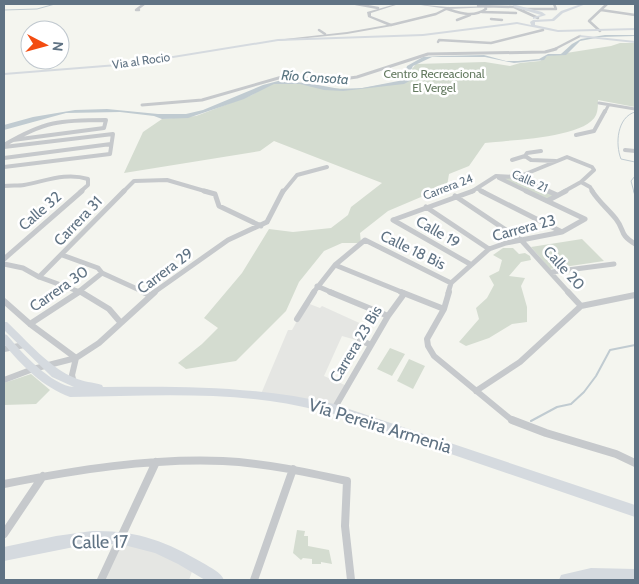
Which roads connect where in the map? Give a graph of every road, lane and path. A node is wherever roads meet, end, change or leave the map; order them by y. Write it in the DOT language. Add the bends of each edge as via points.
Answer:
graph roads {
  1 [pos="144,4"];
  2 [pos="356,4"];
  3 [pos="398,4"];
  4 [pos="415,4"];
  5 [pos="554,4"];
  6 [pos="584,4"];
  7 [pos="607,4"];
  8 [pos="438,5"];
  9 [pos="514,5"];
  10 [pos="140,8"];
  11 [pos="378,8"];
  12 [pos="447,8"];
  13 [pos="485,8"];
  14 [pos="524,9"];
  15 [pos="600,10"];
  16 [pos="457,12"];
  17 [pos="516,13"];
  18 [pos="470,15"];
  19 [pos="635,15"];
  20 [pos="477,17"];
  21 [pos="538,18"];
  22 [pos="457,20"];
  23 [pos="502,20"];
  24 [pos="526,21"];
  25 [pos="391,25"];
  26 [pos="533,26"];
  27 [pos="635,29"];
  28 [pos="319,30"];
  29 [pos="543,30"];
  30 [pos="582,31"];
  31 [pos="600,31"];
  32 [pos="568,33"];
  33 [pos="325,34"];
  34 [pos="580,36"];
  35 [pos="586,36"];
  36 [pos="278,40"];
  37 [pos="455,40"];
  38 [pos="635,42"];
  39 [pos="4,74"];
  40 [pos="599,103"];
  41 [pos="142,105"];
  42 [pos="608,106"];
  43 [pos="635,109"];
  44 [pos="576,135"];
  45 [pos="74,138"];
  46 [pos="13,140"];
  47 [pos="112,144"];
  48 [pos="4,146"];
  49 [pos="72,148"];
  50 [pos="625,150"];
  51 [pos="541,151"];
  52 [pos="635,151"];
  53 [pos="525,156"];
  54 [pos="4,158"];
  55 [pos="69,159"];
  56 [pos="512,160"];
  57 [pos="558,161"];
  58 [pos="4,167"];
  59 [pos="327,167"];
  60 [pos="594,170"];
  61 [pos="496,176"];
  62 [pos="518,177"];
  63 [pos="581,182"];
  64 [pos="4,186"];
  65 [pos="478,189"];
  66 [pos="557,195"];
  67 [pos="455,196"];
  68 [pos="547,201"];
  69 [pos="426,208"];
  70 [pos="393,220"];
  71 [pos="261,226"];
  72 [pos="562,232"];
  73 [pos="521,240"];
  74 [pos="635,244"];
  75 [pos="489,250"];
  76 [pos="62,255"];
  77 [pos="4,259"];
  78 [pos="4,264"];
  79 [pos="470,264"];
  80 [pos="614,264"];
  81 [pos="335,266"];
  82 [pos="552,272"];
  83 [pos="102,273"];
  84 [pos="39,277"];
  85 [pos="451,283"];
  86 [pos="317,286"];
  87 [pos="80,291"];
  88 [pos="404,294"];
  89 [pos="150,295"];
  90 [pos="635,296"];
  91 [pos="4,301"];
  92 [pos="581,306"];
  93 [pos="444,309"];
  94 [pos="388,316"];
  95 [pos="297,319"];
  96 [pos="121,323"];
  97 [pos="30,324"];
  98 [pos="4,325"];
  99 [pos="4,338"];
  100 [pos="360,340"];
  101 [pos="24,345"];
  102 [pos="371,345"];
  103 [pos="8,348"];
  104 [pos="76,358"];
  105 [pos="46,366"];
  106 [pos="33,369"];
  107 [pos="4,380"];
  108 [pos="74,383"];
  109 [pos="116,392"];
  110 [pos="476,392"];
  111 [pos="334,409"];
  112 [pos="156,462"];
  113 [pos="635,463"];
  114 [pos="293,470"];
  115 [pos="43,476"];
  116 [pos="4,484"];
  117 [pos="635,511"];
  118 [pos="4,534"];
  119 [pos="121,539"];
  120 [pos="4,554"];
  121 [pos="635,576"];
  122 [pos="608,578"];
  123 [pos="101,580"];
  124 [pos="217,580"];
  125 [pos="254,580"];
  126 [pos="351,580"];
  127 [pos="566,580"];
  1 -- 10 [label="street"];
  2 -- 11 [label="street"];
  3 -- 11 [label="street"];
  4 -- 8 [label="street"];
  5 -- 14 [label="street" via="557,8 551,10"];
  6 -- 26 [label="main road" via="562,12 553,20 532,22"];
  7 -- 15 [label="street"];
  8 -- 12 [label="street"];
  9 -- 13 [label="street"];
  9 -- 14 [label="main road"];
  11 -- 25 [label="street" via="369,12 372,18"];
  12 -- 13 [label="street"];
  12 -- 16 [label="street"];
  12 -- 25 [label="street"];
  13 -- 16 [label="street"];
  13 -- 17 [label="street"];
  13 -- 17 [label="street" via="508,9"];
  13 -- 18 [label="street"];
  13 -- 20 [label="street"];
  13 -- 21 [label="street" via="514,7"];
  14 -- 21 [label="main road" via="544,15"];
  15 -- 19 [label="street"];
  15 -- 31 [label="street" via="589,21"];
  16 -- 18 [label="street"];
  17 -- 23 [label="street" via="511,17 495,16 491,19"];
  18 -- 22 [label="street"];
  21 -- 24 [label="main road"];
  24 -- 26 [label="main road"];
  24 -- 29 [label="main road"];
  24 -- 36 [label="main road, Via al Rocio" via="423,35"];
  25 -- 33 [label="street"];
  26 -- 32 [label="main road"];
  27 -- 31 [label="main road"];
  28 -- 33 [label="street"];
  29 -- 32 [label="main road"];
  29 -- 37 [label="street" via="491,43"];
  30 -- 31 [label="main road"];
  30 -- 32 [label="main road"];
  30 -- 35 [label="main road" via="578,33"];
  32 -- 34 [label="main road"];
  33 -- 36 [label="street"];
  34 -- 35 [label="main road"];
  34 -- 41 [label="street" via="545,52 423,54 357,77 336,80 282,77 202,100"];
  35 -- 38 [label="main road"];
  36 -- 39 [label="main road, Via al Rocio" via="130,64"];
  37 -- 37 [label="street" via="442,40 438,42 446,44"];
  40 -- 42 [label="street"];
  42 -- 43 [label="street"];
  42 -- 44 [label="street" via="595,132"];
  45 -- 47 [label="street" via="113,134"];
  45 -- 48 [label="street"];
  45 -- 49 [label="street"];
  46 -- 46 [label="street" via="104,128 106,120 43,125"];
  46 -- 48 [label="street"];
  47 -- 49 [label="street"];
  47 -- 55 [label="street" via="110,154"];
  49 -- 54 [label="street"];
  49 -- 55 [label="street"];
  50 -- 52 [label="street"];
  51 -- 53 [label="street"];
  53 -- 56 [label="street"];
  53 -- 57 [label="street" via="531,160"];
  55 -- 58 [label="street"];
  57 -- 60 [label="street, Carrera 24" via="567,157"];
  57 -- 62 [label="street, Carrera 24"];
  59 -- 71 [label="street, Carrera 29" via="297,175 284,190 270,219"];
  60 -- 63 [label="street, Calle 21"];
  61 -- 62 [label="street, Carrera 24"];
  61 -- 65 [label="street, Carrera 24"];
  61 -- 68 [label="street, Calle 21"];
  62 -- 66 [label="street"];
  63 -- 66 [label="street, Calle 21"];
  63 -- 74 [label="street" via="590,187 599,202 617,220 623,236"];
  64 -- 77 [label="street, Calle 32" via="62,176 88,179 88,185"];
  65 -- 67 [label="street, Carrera 24"];
  65 -- 72 [label="street"];
  66 -- 68 [label="street, Calle 21"];
  67 -- 69 [label="street, Carrera 24"];
  67 -- 73 [label="street, Calle 20"];
  68 -- 72 [label="street, Carrera 23" via="585,219"];
  69 -- 70 [label="street, Carrera 24"];
  69 -- 75 [label="street"];
  70 -- 79 [label="street, Calle 19"];
  71 -- 76 [label="street, Carrera 31" via="219,206 215,194 167,180 134,181"];
  71 -- 89 [label="street, Carrera 29" via="228,240"];
  72 -- 73 [label="street, Carrera 23"];
  73 -- 75 [label="street, Carrera 23"];
  73 -- 82 [label="street, Calle 20"];
  75 -- 79 [label="street, Carrera 23"];
  76 -- 83 [label="street" via="98,268"];
  76 -- 84 [label="street, Carrera 31"];
  78 -- 84 [label="street" via="23,268"];
  79 -- 85 [label="street, Carrera 23"];
  80 -- 82 [label="street"];
  81 -- 85 [label="street, Calle 18 Bis" via="364,240"];
  81 -- 86 [label="street"];
  81 -- 88 [label="street"];
  82 -- 92 [label="street, Calle 20"];
  83 -- 87 [label="street, Carrera 30"];
  83 -- 89 [label="street"];
  84 -- 87 [label="street"];
  85 -- 93 [label="street, Carrera 23"];
  86 -- 94 [label="street"];
  86 -- 95 [label="street"];
  87 -- 96 [label="street" via="109,309"];
  87 -- 97 [label="street, Carrera 30"];
  88 -- 93 [label="street"];
  88 -- 94 [label="street, Carrera 23 Bis"];
  89 -- 96 [label="street, Carrera 29"];
  90 -- 92 [label="street"];
  91 -- 97 [label="street"];
  92 -- 110 [label="street" via="520,362"];
  93 -- 110 [label="street, Carrera 23" via="427,339 428,346 434,356"];
  94 -- 102 [label="street, Carrera 23 Bis"];
  96 -- 104 [label="street, Carrera 29" via="99,344"];
  97 -- 104 [label="street"];
  98 -- 101 [label="main road, Vía Pereira Armenia"];
  99 -- 103 [label="main road, Vía Pereira Armenia"];
  100 -- 102 [label="street"];
  101 -- 103 [label="street"];
  101 -- 105 [label="main road, Vía Pereira Armenia"];
  102 -- 111 [label="street, Carrera 23 Bis"];
  103 -- 106 [label="main road, Vía Pereira Armenia"];
  104 -- 105 [label="street, Carrera 29"];
  104 -- 108 [label="street" via="72,375"];
  105 -- 106 [label="street, Carrera 29"];
  105 -- 108 [label="main road, Vía Pereira Armenia"];
  106 -- 107 [label="street, Carrera 29"];
  106 -- 109 [label="main road, Vía Pereira Armenia" via="53,385 70,392"];
  108 -- 109 [label="main road, Vía Pereira Armenia"];
  109 -- 111 [label="main road, Vía Pereira Armenia" via="261,394"];
  110 -- 113 [label="street" via="514,422"];
  111 -- 117 [label="main road, Vía Pereira Armenia"];
  112 -- 114 [label="street" via="224,461"];
  112 -- 115 [label="street"];
  112 -- 119 [label="street"];
  114 -- 125 [label="street"];
  114 -- 126 [label="street" via="347,481 345,526"];
  115 -- 116 [label="street"];
  115 -- 118 [label="street"];
  119 -- 120 [label="main road, Calle 17" via="82,539"];
  119 -- 123 [label="street"];
  119 -- 124 [label="main road, Calle 17" via="146,543 173,554"];
  121 -- 122 [label="main road"];
  122 -- 127 [label="main road"];
}
